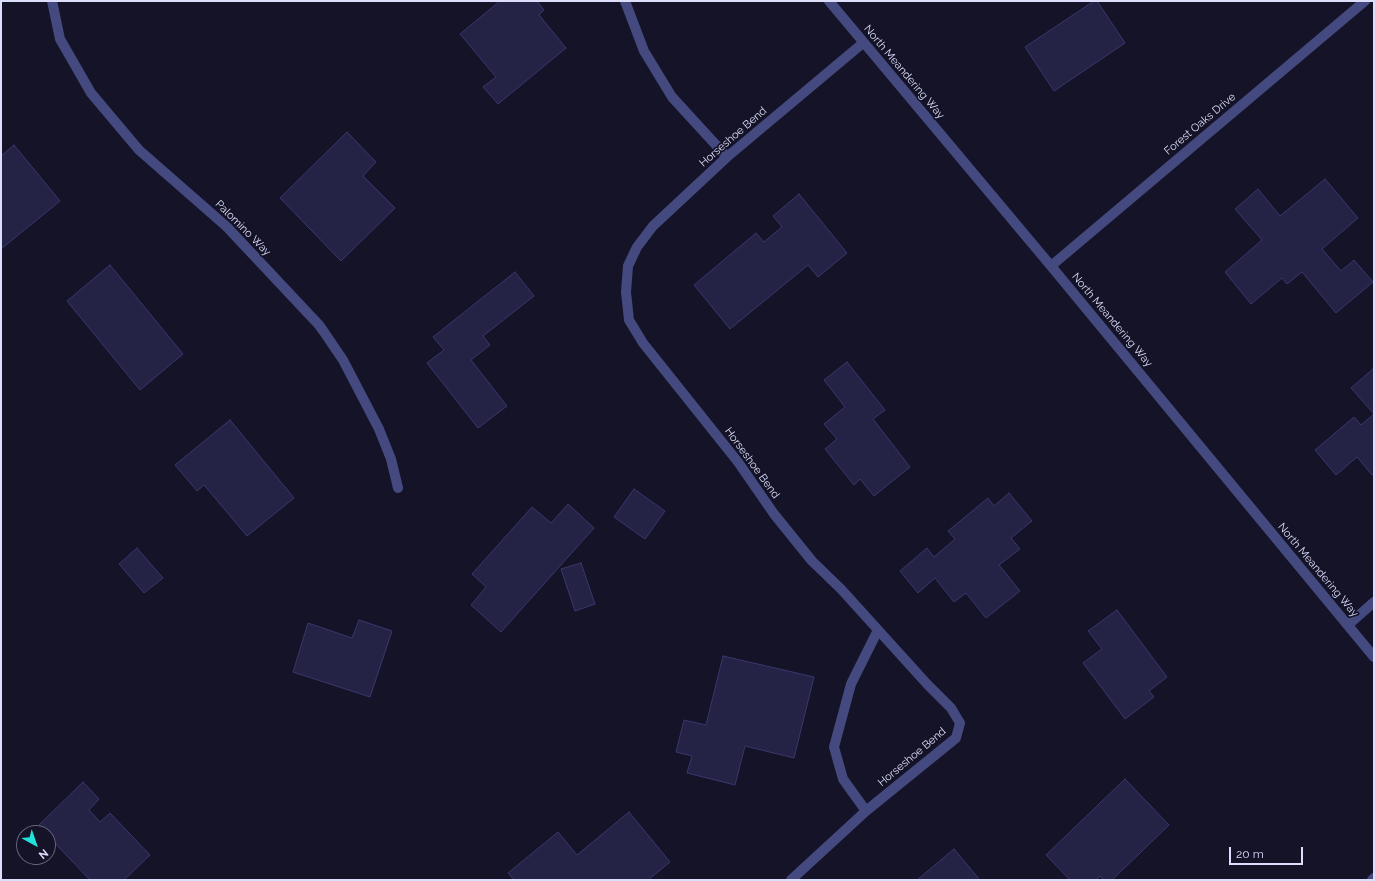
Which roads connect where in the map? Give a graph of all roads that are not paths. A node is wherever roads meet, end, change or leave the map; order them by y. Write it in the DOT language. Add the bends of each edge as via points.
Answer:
graph roads {
  1 [pos="52,1"];
  2 [pos="625,1"];
  3 [pos="829,1"];
  4 [pos="1365,1"];
  5 [pos="863,43"];
  6 [pos="727,157"];
  7 [pos="1051,266"];
  8 [pos="398,488"];
  9 [pos="1374,602"];
  10 [pos="1348,625"];
  11 [pos="878,630"];
  12 [pos="1374,657"];
  13 [pos="866,811"];
  14 [pos="791,880"];
  1 -- 8 [label="street, Palomino Way" via="60,39 90,93 139,150 227,227 324,332 343,360 379,429 391,459"];
  2 -- 6 [label="street" via="644,51 672,97"];
  3 -- 5 [label="street, North Meandering Way"];
  4 -- 7 [label="street, Forest Oaks Drive"];
  5 -- 6 [label="street, Horseshoe Bend"];
  5 -- 7 [label="street, North Meandering Way"];
  6 -- 11 [label="street, Horseshoe Bend" via="653,226 637,247 628,266 626,292 629,320 643,343 738,462 774,514 812,561"];
  7 -- 10 [label="street, North Meandering Way"];
  9 -- 10 [label="street"];
  10 -- 12 [label="street, North Meandering Way"];
  11 -- 13 [label="street" via="851,684 834,747 843,779"];
  11 -- 13 [label="street, Horseshoe Bend" via="951,708 960,723 956,738"];
  13 -- 14 [label="street, Horseshoe Bend"];
}
